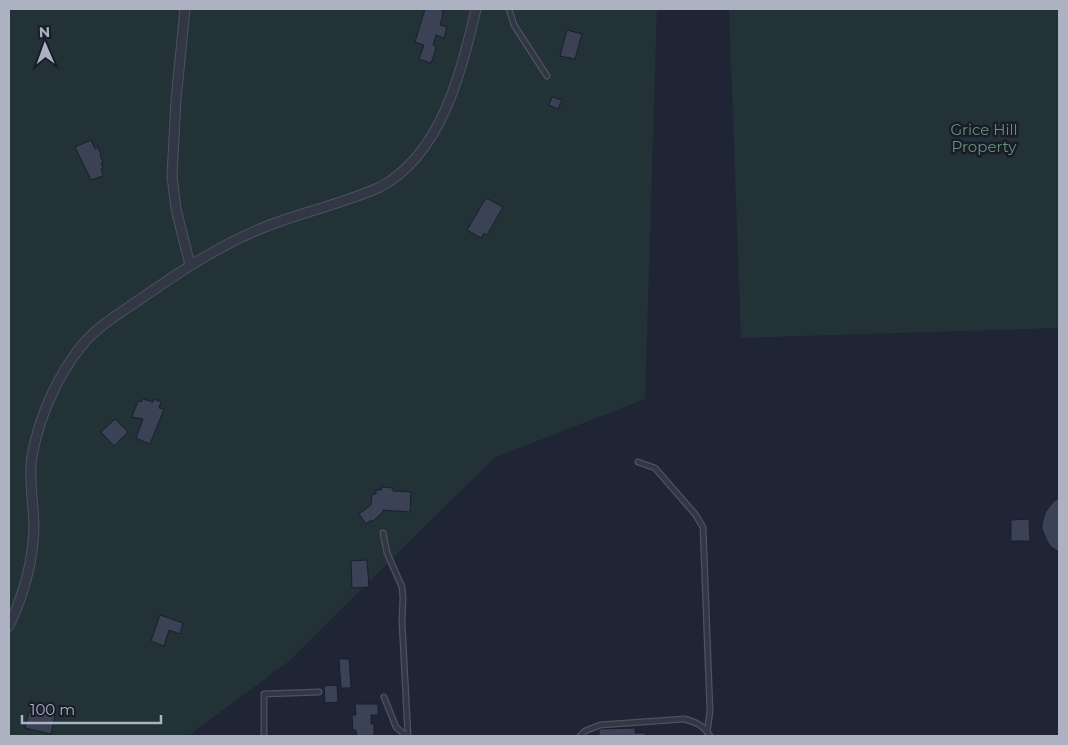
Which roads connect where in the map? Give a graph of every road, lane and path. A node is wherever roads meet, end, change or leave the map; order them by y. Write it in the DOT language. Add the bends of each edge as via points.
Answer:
graph roads {
  1 [pos="185,9"];
  2 [pos="476,9"];
  3 [pos="509,9"];
  4 [pos="547,76"];
  5 [pos="190,265"];
  6 [pos="638,462"];
  7 [pos="383,533"];
  8 [pos="9,626"];
  9 [pos="319,692"];
  10 [pos="384,697"];
  11 [pos="709,734"];
  12 [pos="264,736"];
  13 [pos="407,736"];
  14 [pos="580,736"];
  1 -- 5 [label="street" via="172,176 176,209"];
  2 -- 5 [label="street" via="462,65 440,121 428,143 391,182 268,226"];
  3 -- 4 [label="lane" via="514,25"];
  5 -- 8 [label="street" via="100,327 77,351 56,385 32,456 34,527 31,556"];
  6 -- 11 [label="lane" via="655,468 703,527"];
  7 -- 13 [label="lane" via="387,553 402,588"];
  9 -- 12 [label="lane" via="264,694"];
  10 -- 13 [label="lane" via="396,727"];
  11 -- 14 [label="lane" via="696,722 684,719 600,725"];
}
